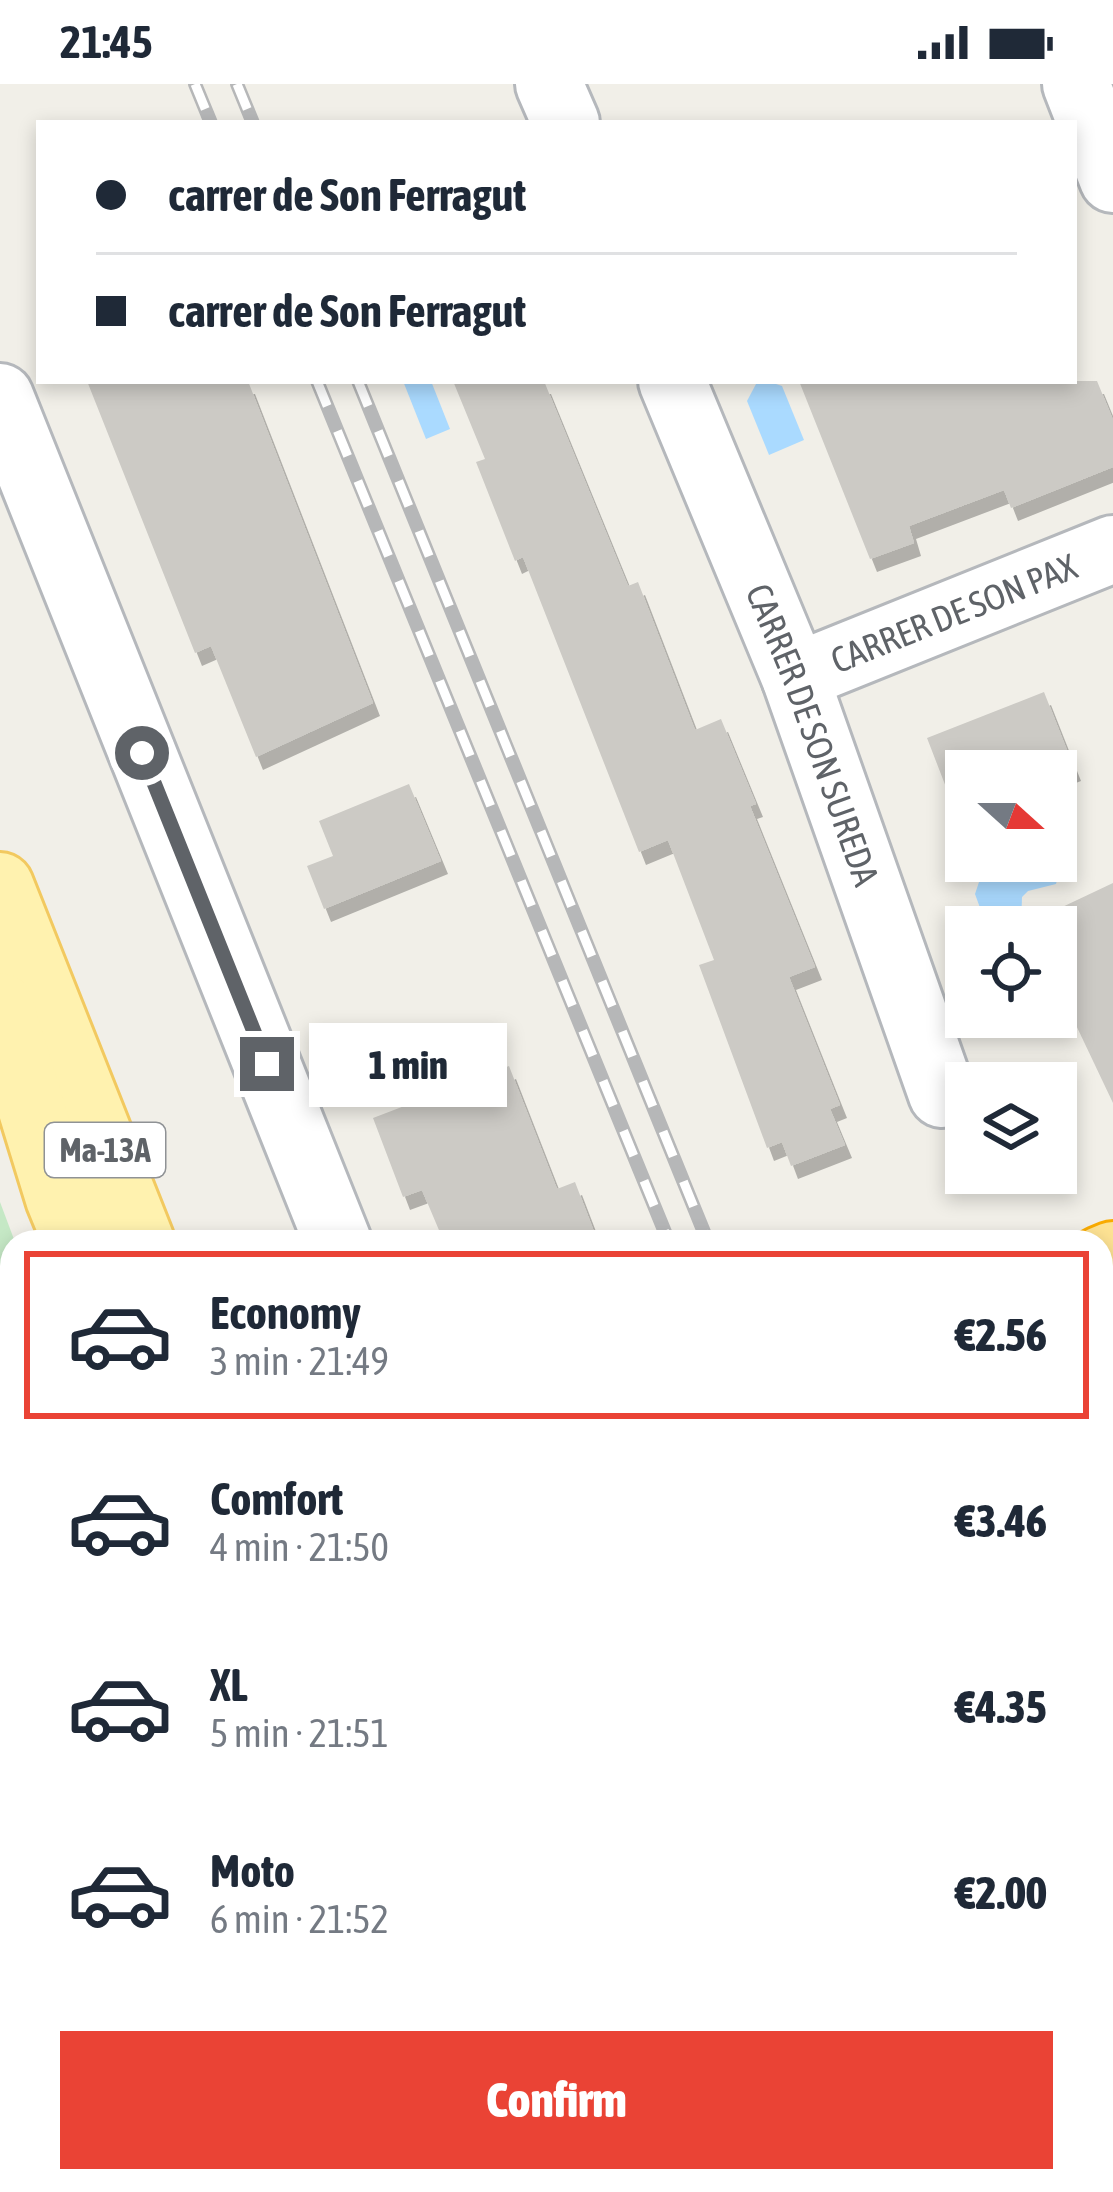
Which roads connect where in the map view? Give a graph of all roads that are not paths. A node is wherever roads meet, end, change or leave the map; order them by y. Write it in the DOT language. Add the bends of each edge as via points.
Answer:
graph roads {
  1 [pos="549,84"];
  2 [pos="1076,84"];
  3 [pos="565,120"];
  4 [pos="1113,179"];
  5 [pos="673,384"];
  6 [pos="0,397"];
  7 [pos="1113,549"];
  8 [pos="795,677"];
  9 [pos="0,886"];
  10 [pos="0,1006"];
  11 [pos="0,1072"];
  12 [pos="942,1094"];
  13 [pos="68,1220"];
  14 [pos="137,1230"];
  15 [pos="333,1230"];
  1 -- 3 [label="street"];
  2 -- 4 [label="street"];
  5 -- 8 [label="street, CARRER DE SON SUREDA"];
  6 -- 15 [label="street"];
  7 -- 8 [label="street, CARRER DE SON PAX"];
  8 -- 12 [label="street, CARRER DE SON SUREDA"];
  9 -- 14 [label="main road, Ma-13A"];
  10 -- 13 [label="main road, Ma-13A"];
  11 -- 13 [label="main road"];
}
